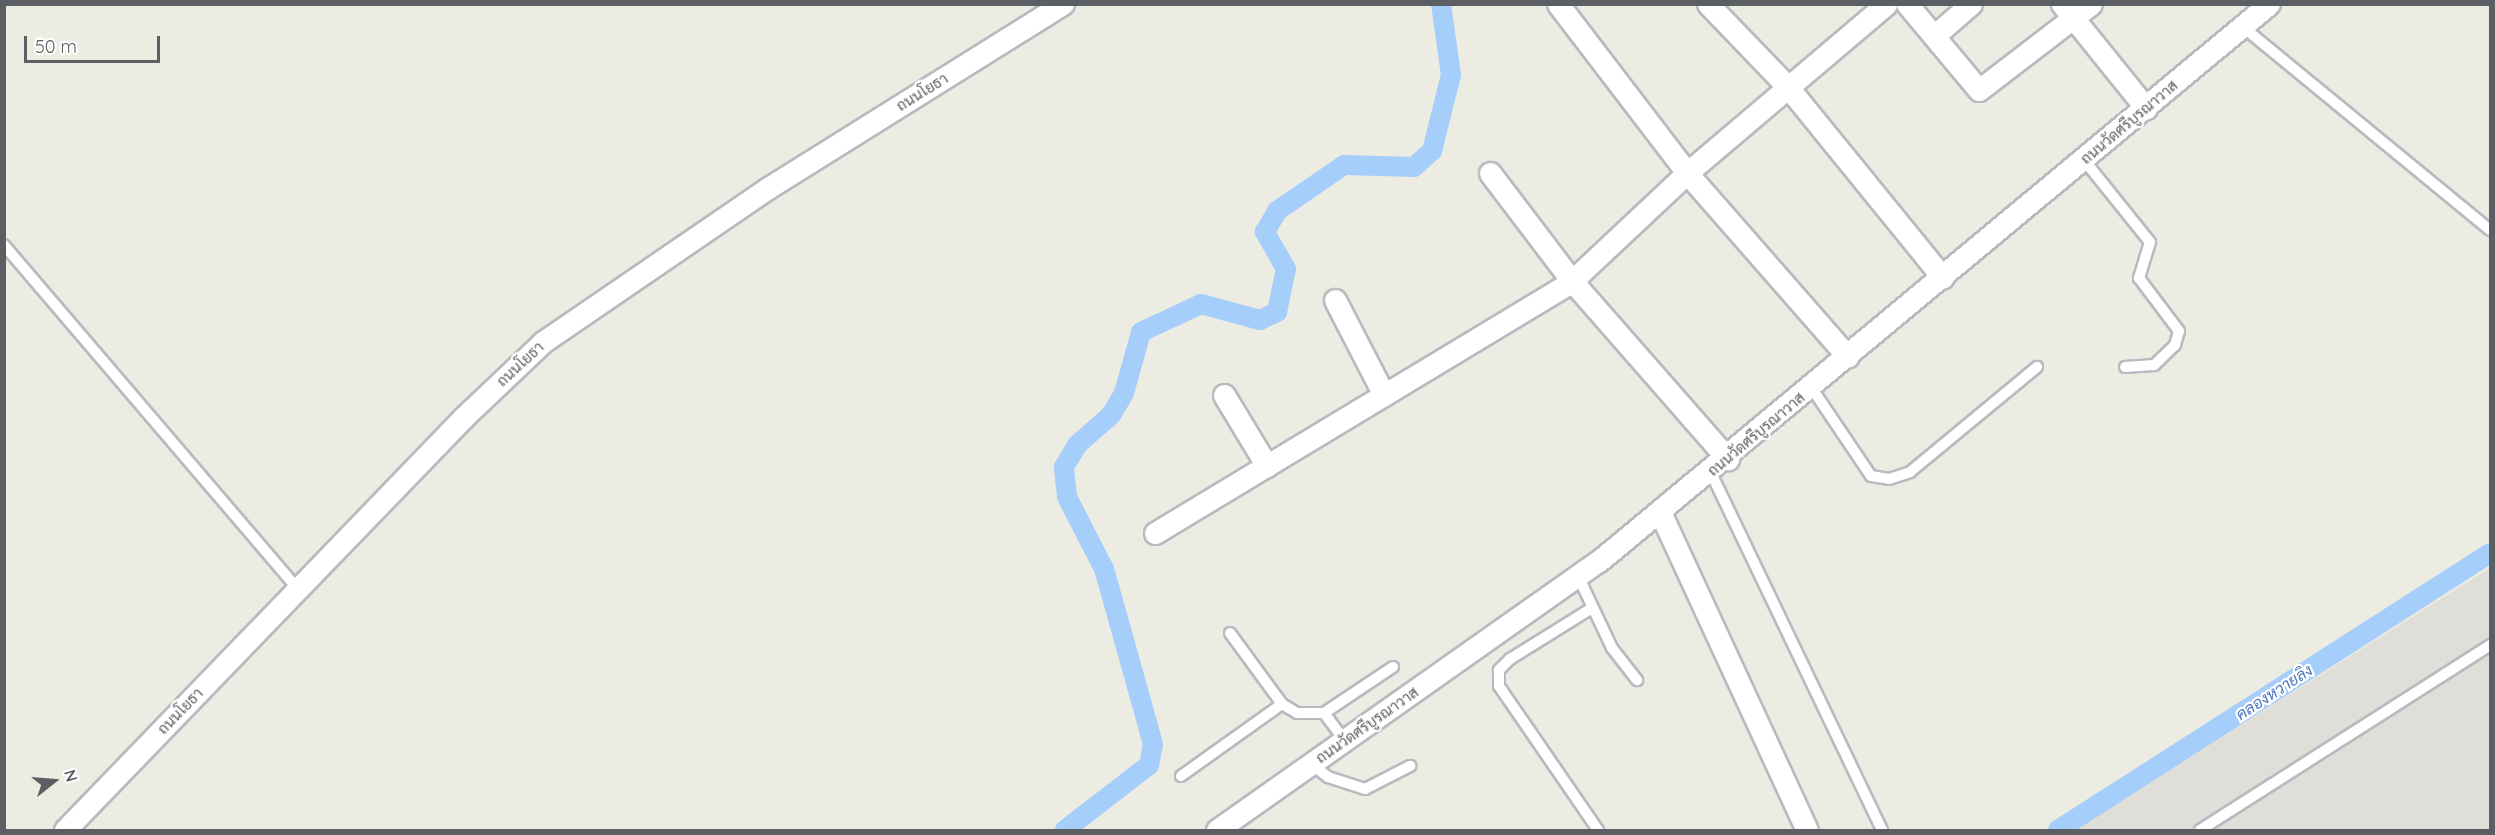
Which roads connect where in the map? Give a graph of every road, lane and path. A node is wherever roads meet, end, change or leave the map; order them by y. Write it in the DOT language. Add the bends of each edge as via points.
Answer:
graph roads {
  1 [pos="1063,4"];
  2 [pos="1558,4"];
  3 [pos="1708,4"];
  4 [pos="1886,4"];
  5 [pos="1907,4"];
  6 [pos="1971,4"];
  7 [pos="2091,4"];
  8 [pos="2269,4"];
  9 [pos="2068,12"];
  10 [pos="2243,27"];
  11 [pos="1934,36"];
  12 [pos="1787,86"];
  13 [pos="2146,108"];
  14 [pos="2084,160"];
  15 [pos="1490,173"];
  16 [pos="1687,173"];
  17 [pos="2490,230"];
  18 [pos="4,245"];
  19 [pos="1943,278"];
  20 [pos="1572,281"];
  21 [pos="1335,300"];
  22 [pos="1848,357"];
  23 [pos="2037,367"];
  24 [pos="2125,367"];
  25 [pos="1810,387"];
  26 [pos="1224,395"];
  27 [pos="1384,395"];
  28 [pos="1728,459"];
  29 [pos="1267,466"];
  30 [pos="1711,473"];
  31 [pos="1660,512"];
  32 [pos="1155,533"];
  33 [pos="1578,576"];
  34 [pos="298,589"];
  35 [pos="1592,608"];
  36 [pos="1230,633"];
  37 [pos="2490,645"];
  38 [pos="1393,667"];
  39 [pos="1637,680"];
  40 [pos="1282,704"];
  41 [pos="1324,713"];
  42 [pos="1345,741"];
  43 [pos="1311,764"];
  44 [pos="1410,766"];
  45 [pos="1181,776"];
  46 [pos="65,831"];
  47 [pos="1217,831"];
  48 [pos="1598,831"];
  49 [pos="1807,831"];
  50 [pos="1882,831"];
  51 [pos="2200,831"];
  1 -- 34 [label="street, ถนนโยธา" via="768,188 551,336 464,417"];
  2 -- 16 [label="street"];
  3 -- 12 [label="street"];
  4 -- 12 [label="street"];
  5 -- 11 [label="street"];
  6 -- 11 [label="street"];
  7 -- 9 [label="street"];
  8 -- 10 [label="street, ถนนวัดศรีบูรณาวาส"];
  9 -- 11 [label="street" via="1979,90"];
  9 -- 13 [label="street"];
  10 -- 13 [label="street, ถนนวัดศรีบูรณาวาส"];
  10 -- 17 [label="lane"];
  12 -- 16 [label="street"];
  12 -- 19 [label="street"];
  13 -- 14 [label="street, ถนนวัดศรีบูรณาวาส"];
  14 -- 19 [label="street, ถนนวัดศรีบูรณาวาส"];
  14 -- 24 [label="lane" via="2150,242 2139,278 2179,331 2175,345 2154,364"];
  15 -- 20 [label="street"];
  16 -- 20 [label="street"];
  16 -- 22 [label="street"];
  18 -- 34 [label="lane"];
  19 -- 22 [label="street, ถนนวัดศรีบูรณาวาส"];
  20 -- 27 [label="street"];
  20 -- 28 [label="street"];
  21 -- 27 [label="street"];
  22 -- 25 [label="street, ถนนวัดศรีบูรณาวาส"];
  23 -- 25 [label="lane" via="1910,472 1889,479 1871,476"];
  25 -- 28 [label="street, ถนนวัดศรีบูรณาวาส"];
  26 -- 29 [label="street"];
  27 -- 29 [label="street"];
  28 -- 30 [label="street, ถนนวัดศรีบูรณาวาส"];
  29 -- 32 [label="street"];
  30 -- 31 [label="street, ถนนวัดศรีบูรณาวาส"];
  30 -- 50 [label="lane"];
  31 -- 33 [label="street, ถนนวัดศรีบูรณาวาส"];
  31 -- 49 [label="street"];
  33 -- 35 [label="lane"];
  33 -- 42 [label="street, ถนนวัดศรีบูรณาวาส"];
  34 -- 46 [label="street, ถนนโยธา"];
  35 -- 39 [label="lane"];
  35 -- 48 [label="lane" via="1510,659 1499,670 1499,686"];
  36 -- 40 [label="lane"];
  37 -- 51 [label="lane"];
  38 -- 41 [label="lane"];
  40 -- 41 [label="lane" via="1297,713"];
  40 -- 45 [label="lane"];
  41 -- 42 [label="lane"];
  42 -- 43 [label="street, ถนนวัดศรีบูรณาวาส"];
  43 -- 44 [label="lane" via="1338,782 1365,789"];
  43 -- 47 [label="street, ถนนวัดศรีบูรณาวาส"];
}
